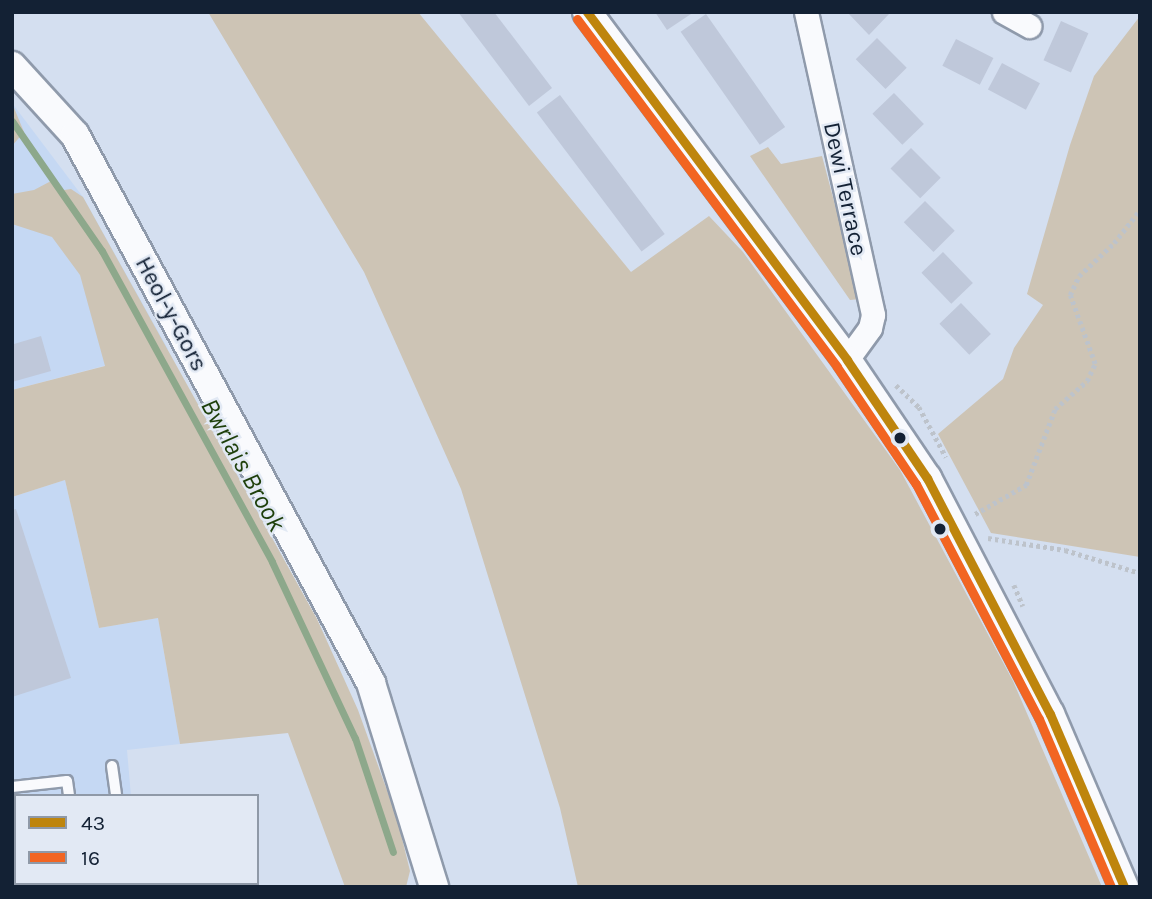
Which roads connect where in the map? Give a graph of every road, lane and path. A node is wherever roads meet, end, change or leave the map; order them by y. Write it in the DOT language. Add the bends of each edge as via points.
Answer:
graph roads {
  1 [pos="587,12"];
  2 [pos="806,12"];
  3 [pos="1004,12"];
  4 [pos="1029,26"];
  5 [pos="12,66"];
  6 [pos="1140,210"];
  7 [pos="847,359"];
  8 [pos="975,514"];
  9 [pos="988,538"];
  10 [pos="1140,573"];
  11 [pos="112,766"];
  12 [pos="12,787"];
  13 [pos="69,794"];
  14 [pos="116,794"];
  15 [pos="114,885"];
  16 [pos="91,887"];
  17 [pos="434,887"];
  18 [pos="1124,887"];
  1 -- 7 [label="street"];
  2 -- 7 [label="street, Dewi Terrace" via="873,315 870,328"];
  3 -- 4 [label="street"];
  5 -- 17 [label="street, Heol-y-Gors" via="75,135 371,683"];
  6 -- 8 [label="path" via="1079,276 1070,295 1095,364 1087,381 1055,409 1026,485"];
  7 -- 18 [label="street" via="927,478 1050,714"];
  9 -- 10 [label="path" via="1065,550"];
  11 -- 14 [label="lane"];
  12 -- 13 [label="lane" via="67,781"];
  15 -- 16 [label="lane"];
}
